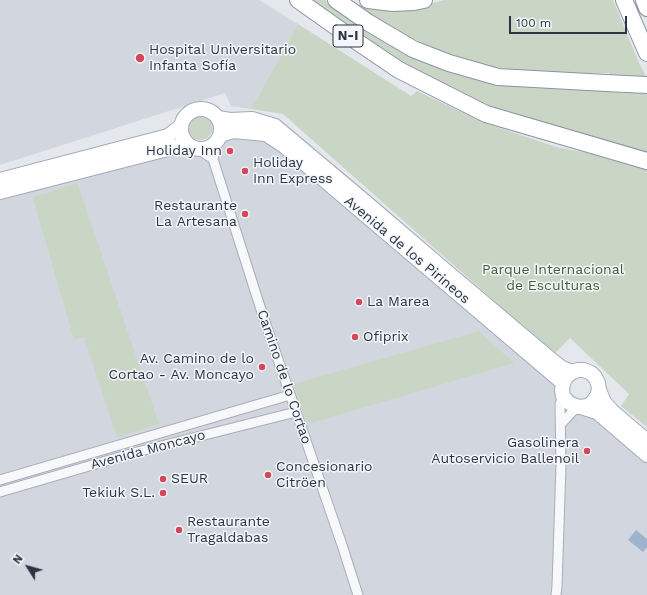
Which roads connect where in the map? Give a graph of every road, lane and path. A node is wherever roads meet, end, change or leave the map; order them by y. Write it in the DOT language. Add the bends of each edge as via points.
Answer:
graph roads {
  1 [pos="298,0"];
  2 [pos="336,0"];
  3 [pos="368,0"];
  4 [pos="424,0"];
  5 [pos="624,0"];
  6 [pos="644,0"];
  7 [pos="647,8"];
  8 [pos="647,53"];
  9 [pos="647,84"];
  10 [pos="218,118"];
  11 [pos="181,126"];
  12 [pos="218,138"];
  13 [pos="192,146"];
  14 [pos="213,159"];
  15 [pos="647,161"];
  16 [pos="0,180"];
  17 [pos="0,192"];
  18 [pos="566,384"];
  19 [pos="599,390"];
  20 [pos="290,395"];
  21 [pos="580,407"];
  22 [pos="296,412"];
  23 [pos="561,424"];
  24 [pos="142,439"];
  25 [pos="647,441"];
  26 [pos="144,450"];
  27 [pos="647,455"];
  28 [pos="0,480"];
  29 [pos="0,492"];
  30 [pos="358,595"];
  31 [pos="556,595"];
  1 -- 15 [label="highway, N-I" via="399,70 486,114"];
  2 -- 9 [label="highway, N-I" via="413,49 449,63 498,77"];
  3 -- 4 [label="highway" via="393,3"];
  5 -- 8 [label="highway"];
  6 -- 7 [label="highway"];
  10 -- 11 [label="main road" via="208,110 197,108 185,115"];
  10 -- 12 [label="main road" via="221,125"];
  10 -- 18 [label="main road, Avenida de los Pirineos" via="252,119 275,126 562,368"];
  11 -- 13 [label="main road" via="184,140"];
  11 -- 16 [label="main road" via="168,136"];
  12 -- 13 [label="main road" via="205,149"];
  12 -- 14 [label="street"];
  12 -- 18 [label="main road, Avenida de los Pirineos" via="233,131 266,134 284,146"];
  13 -- 14 [label="street"];
  13 -- 17 [label="main road"];
  14 -- 20 [label="street, Camino de lo Cortao"];
  18 -- 19 [label="main road" via="578,370 584,370 596,377"];
  18 -- 21 [label="main road" via="567,401"];
  18 -- 23 [label="street" via="560,404"];
  19 -- 21 [label="main road" via="593,402"];
  19 -- 25 [label="main road" via="604,402 612,411"];
  20 -- 22 [label="street, Camino de lo Cortao"];
  20 -- 24 [label="street, Avenida Moncayo"];
  21 -- 23 [label="street"];
  21 -- 27 [label="main road" via="597,412"];
  22 -- 26 [label="street, Avenida Moncayo"];
  22 -- 30 [label="street, Camino de lo Cortao"];
  23 -- 31 [label="street"];
  24 -- 26 [label="street"];
  24 -- 28 [label="street, Avenida Moncayo"];
  26 -- 29 [label="street, Avenida Moncayo"];
}
